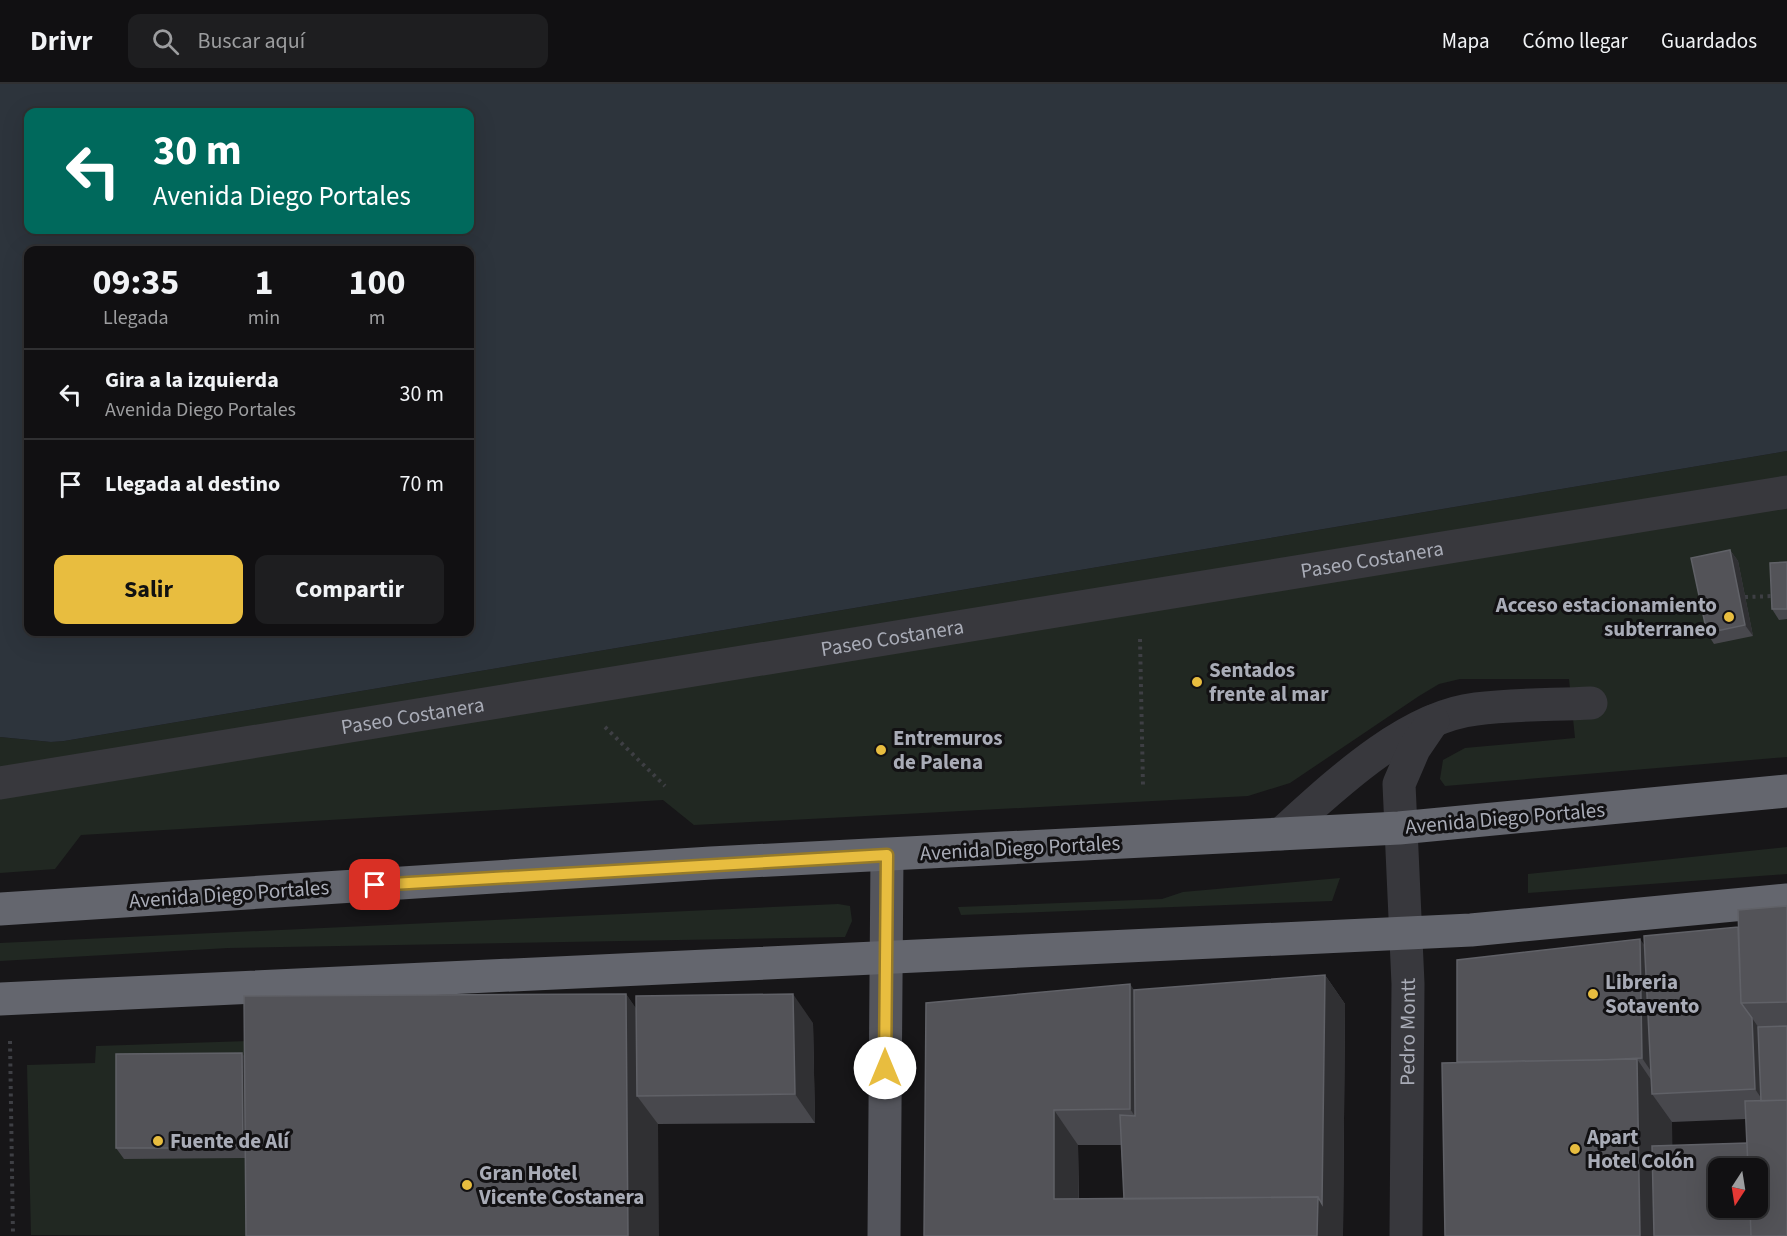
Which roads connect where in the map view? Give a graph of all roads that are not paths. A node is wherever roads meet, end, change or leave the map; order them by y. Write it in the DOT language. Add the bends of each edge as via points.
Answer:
graph roads {
  1 [pos="1787,492"];
  2 [pos="1591,703"];
  3 [pos="1433,721"];
  4 [pos="0,783"];
  5 [pos="1787,791"];
  6 [pos="1399,828"];
  7 [pos="1281,834"];
  8 [pos="887,855"];
  9 [pos="1787,900"];
  10 [pos="0,909"];
  11 [pos="1406,933"];
  12 [pos="886,958"];
  13 [pos="0,999"];
  14 [pos="884,1236"];
  15 [pos="1406,1236"];
  1 -- 4 [label="street, Paseo Costanera"];
  2 -- 3 [label="street" via="1474,709"];
  3 -- 6 [label="street, Pedro Montt" via="1414,748 1399,784"];
  3 -- 7 [label="street" via="1378,752"];
  5 -- 6 [label="highway, Avenida Diego Portales"];
  6 -- 7 [label="highway, Avenida Diego Portales"];
  6 -- 11 [label="street, Pedro Montt"];
  7 -- 8 [label="highway, Avenida Diego Portales"];
  8 -- 10 [label="highway, Avenida Diego Portales"];
  8 -- 12 [label="main road"];
  9 -- 11 [label="highway"];
  11 -- 12 [label="highway"];
  11 -- 15 [label="street, Pedro Montt"];
  12 -- 13 [label="highway"];
  12 -- 14 [label="main road"];
}
